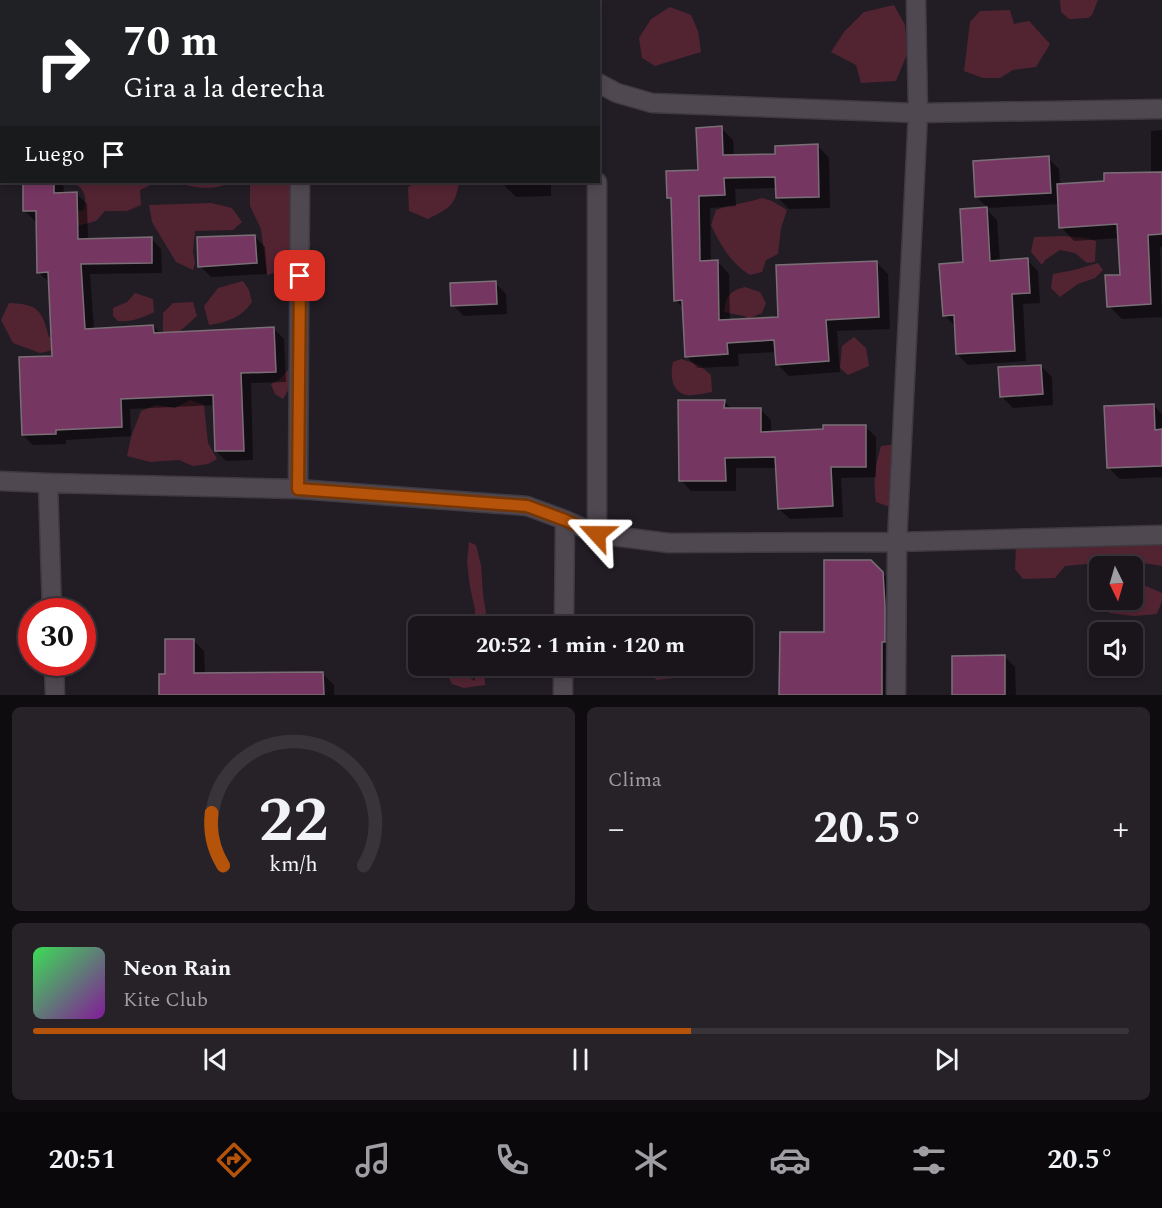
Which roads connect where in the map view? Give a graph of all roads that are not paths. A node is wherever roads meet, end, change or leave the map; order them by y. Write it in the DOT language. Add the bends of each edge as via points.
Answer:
graph roads {
  1 [pos="916,0"];
  2 [pos="600,84"];
  3 [pos="1162,109"];
  4 [pos="918,113"];
  5 [pos="300,183"];
  6 [pos="597,183"];
  7 [pos="0,480"];
  8 [pos="48,483"];
  9 [pos="298,489"];
  10 [pos="565,520"];
  11 [pos="597,534"];
  12 [pos="1162,536"];
  13 [pos="897,542"];
  14 [pos="52,598"];
  15 [pos="564,616"];
  16 [pos="54,676"];
  17 [pos="563,676"];
  18 [pos="55,695"];
  19 [pos="563,695"];
  20 [pos="896,695"];
  1 -- 4 [label="street"];
  2 -- 4 [label="street" via="652,103"];
  3 -- 4 [label="street"];
  4 -- 13 [label="street"];
  5 -- 9 [label="street"];
  6 -- 11 [label="street"];
  7 -- 8 [label="street"];
  8 -- 9 [label="street"];
  8 -- 14 [label="street"];
  9 -- 10 [label="street" via="527,506"];
  10 -- 11 [label="street"];
  10 -- 15 [label="street"];
  11 -- 13 [label="street" via="669,543"];
  12 -- 13 [label="street"];
  13 -- 20 [label="street"];
  16 -- 18 [label="street"];
  17 -- 19 [label="street"];
}
